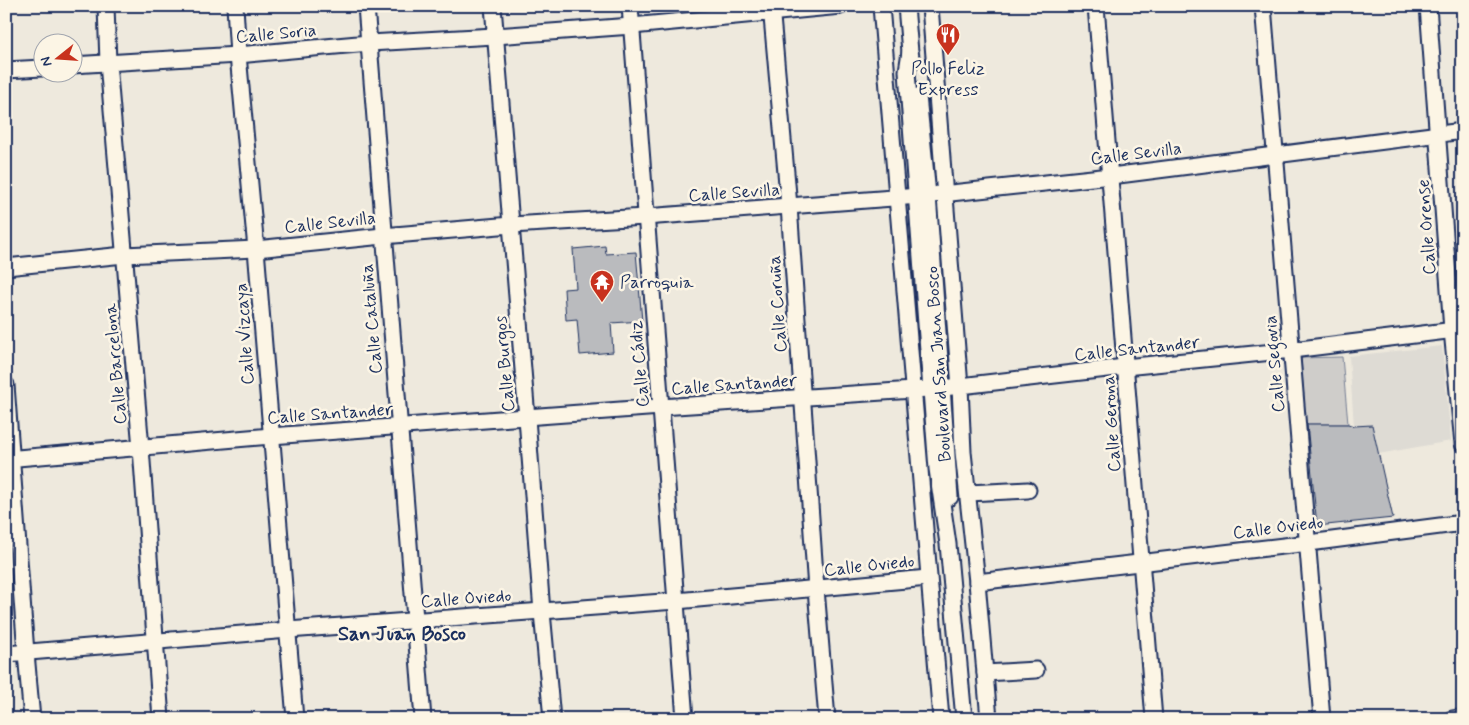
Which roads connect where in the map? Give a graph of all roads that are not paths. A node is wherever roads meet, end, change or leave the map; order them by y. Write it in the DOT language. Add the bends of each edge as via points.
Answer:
graph roads {
  1 [pos="106,6"];
  2 [pos="235,6"];
  3 [pos="366,6"];
  4 [pos="493,6"];
  5 [pos="630,6"];
  6 [pos="841,6"];
  7 [pos="881,6"];
  8 [pos="906,6"];
  9 [pos="930,6"];
  10 [pos="1096,6"];
  11 [pos="1263,6"];
  12 [pos="1428,6"];
  13 [pos="771,9"];
  14 [pos="632,26"];
  15 [pos="495,36"];
  16 [pos="369,43"];
  17 [pos="238,56"];
  18 [pos="108,63"];
  19 [pos="82,65"];
  20 [pos="32,69"];
  21 [pos="6,70"];
  22 [pos="1463,131"];
  23 [pos="1438,134"];
  24 [pos="1275,155"];
  25 [pos="1111,176"];
  26 [pos="944,194"];
  27 [pos="922,196"];
  28 [pos="896,197"];
  29 [pos="789,206"];
  30 [pos="646,217"];
  31 [pos="511,225"];
  32 [pos="383,236"];
  33 [pos="256,249"];
  34 [pos="124,255"];
  35 [pos="6,267"];
  36 [pos="1457,330"];
  37 [pos="1292,350"];
  38 [pos="1125,367"];
  39 [pos="6,385"];
  40 [pos="960,387"];
  41 [pos="937,389"];
  42 [pos="914,390"];
  43 [pos="803,398"];
  44 [pos="661,407"];
  45 [pos="528,418"];
  46 [pos="399,427"];
  47 [pos="271,436"];
  48 [pos="1463,444"];
  49 [pos="141,448"];
  50 [pos="9,458"];
  51 [pos="1028,490"];
  52 [pos="968,493"];
  53 [pos="1463,523"];
  54 [pos="1309,542"];
  55 [pos="1140,562"];
  56 [pos="928,578"];
  57 [pos="977,582"];
  58 [pos="816,589"];
  59 [pos="676,601"];
  60 [pos="542,612"];
  61 [pos="415,620"];
  62 [pos="288,630"];
  63 [pos="155,641"];
  64 [pos="26,653"];
  65 [pos="6,654"];
  66 [pos="1036,670"];
  67 [pos="985,673"];
  68 [pos="1463,717"];
  69 [pos="32,719"];
  70 [pos="161,719"];
  71 [pos="295,719"];
  72 [pos="423,719"];
  73 [pos="552,719"];
  74 [pos="685,719"];
  75 [pos="827,719"];
  76 [pos="941,719"];
  77 [pos="964,719"];
  78 [pos="989,719"];
  79 [pos="1154,719"];
  80 [pos="1322,719"];
  81 [pos="1452,719"];
  1 -- 18 [label="street, Calle Barcelona"];
  2 -- 17 [label="street, Calle Vizcaya"];
  3 -- 16 [label="street, Calle Cataluña"];
  4 -- 15 [label="street, Calle Burgos"];
  5 -- 14 [label="street, Calle Cádiz"];
  6 -- 13 [label="street, Calle Soria"];
  7 -- 28 [label="street, Boulevard San Juan Bosco"];
  8 -- 27 [label="street" via="910,52 908,86"];
  9 -- 26 [label="street, Boulevard San Juan Bosco"];
  10 -- 25 [label="street, Calle Gerona"];
  11 -- 24 [label="street, Calle Segovia"];
  12 -- 23 [label="street, Calle Orense"];
  13 -- 14 [label="street, Calle Soria"];
  13 -- 29 [label="street, Calle Coruña"];
  14 -- 15 [label="street, Calle Soria"];
  14 -- 30 [label="street, Calle Cádiz"];
  15 -- 16 [label="street, Calle Soria"];
  15 -- 31 [label="street, Calle Burgos"];
  16 -- 17 [label="street, Calle Soria"];
  16 -- 32 [label="street, Calle Cataluña"];
  17 -- 18 [label="street, Calle Soria"];
  17 -- 33 [label="street, Calle Vizcaya"];
  18 -- 19 [label="street, Calle Soria"];
  18 -- 34 [label="street, Calle Barcelona"];
  20 -- 21 [label="street"];
  22 -- 23 [label="street, Calle Sevilla"];
  23 -- 24 [label="street, Calle Sevilla"];
  23 -- 36 [label="street, Calle Orense"];
  24 -- 25 [label="street, Calle Sevilla"];
  24 -- 37 [label="street, Calle Segovia"];
  25 -- 26 [label="street, Calle Sevilla"];
  25 -- 38 [label="street, Calle Gerona"];
  26 -- 27 [label="street, Calle Sevilla"];
  26 -- 40 [label="street, Boulevard San Juan Bosco"];
  27 -- 28 [label="street, Calle Sevilla"];
  27 -- 41 [label="street"];
  28 -- 29 [label="street, Calle Sevilla"];
  28 -- 42 [label="street, Boulevard San Juan Bosco"];
  29 -- 30 [label="street, Calle Sevilla"];
  29 -- 43 [label="street, Calle Coruña"];
  30 -- 31 [label="street, Calle Sevilla"];
  30 -- 44 [label="street, Calle Cádiz"];
  31 -- 32 [label="street, Calle Sevilla"];
  31 -- 45 [label="street, Calle Burgos"];
  32 -- 33 [label="street, Calle Sevilla"];
  32 -- 46 [label="street, Calle Cataluña"];
  33 -- 34 [label="street, Calle Sevilla"];
  33 -- 47 [label="street, Calle Vizcaya"];
  34 -- 35 [label="street, Calle Sevilla"];
  34 -- 49 [label="street, Calle Barcelona"];
  36 -- 37 [label="street, Calle Santander"];
  36 -- 48 [label="street, Calle Orense"];
  37 -- 38 [label="street, Calle Santander"];
  37 -- 54 [label="street, Calle Segovia"];
  38 -- 40 [label="street, Calle Santander"];
  38 -- 55 [label="street, Calle Gerona"];
  39 -- 50 [label="street"];
  40 -- 41 [label="street, Calle Santander"];
  40 -- 52 [label="street, Boulevard San Juan Bosco"];
  41 -- 42 [label="street, Calle Santander"];
  41 -- 77 [label="street" via="951,500 948,544"];
  42 -- 43 [label="street, Calle Santander"];
  42 -- 56 [label="street, Boulevard San Juan Bosco"];
  43 -- 44 [label="street, Calle Santander"];
  43 -- 58 [label="street, Calle Coruña"];
  44 -- 45 [label="street, Calle Santander"];
  44 -- 59 [label="street, Calle Cádiz"];
  45 -- 46 [label="street, Calle Santander"];
  45 -- 60 [label="street, Calle Burgos"];
  46 -- 47 [label="street, Calle Santander"];
  46 -- 61 [label="street, Calle Cataluña"];
  47 -- 49 [label="street, Calle Santander"];
  47 -- 62 [label="street, Calle Vizcaya"];
  49 -- 50 [label="street, Calle Santander"];
  49 -- 63 [label="street, Calle Barcelona"];
  50 -- 64 [label="street"];
  51 -- 52 [label="street"];
  52 -- 57 [label="street, Boulevard San Juan Bosco"];
  53 -- 54 [label="street, Calle Oviedo"];
  54 -- 55 [label="street, Calle Oviedo"];
  54 -- 80 [label="street, Calle Segovia"];
  55 -- 57 [label="street, Calle Oviedo"];
  55 -- 79 [label="street, Calle Gerona"];
  56 -- 58 [label="street, Calle Oviedo"];
  56 -- 76 [label="street, Boulevard San Juan Bosco"];
  57 -- 67 [label="street, Boulevard San Juan Bosco"];
  58 -- 59 [label="street, Calle Oviedo"];
  58 -- 75 [label="street, Calle Coruña"];
  59 -- 60 [label="street, Calle Oviedo"];
  59 -- 74 [label="street, Calle Cádiz"];
  60 -- 61 [label="street, Calle Oviedo"];
  60 -- 73 [label="street, Calle Burgos"];
  61 -- 62 [label="street, Calle Oviedo"];
  61 -- 72 [label="street, Calle Cataluña"];
  62 -- 63 [label="street, Calle Oviedo"];
  62 -- 71 [label="street, Calle Vizcaya"];
  63 -- 64 [label="street, Calle Oviedo"];
  63 -- 70 [label="street, Calle Barcelona"];
  64 -- 65 [label="street, Calle Oviedo"];
  64 -- 69 [label="street"];
  66 -- 67 [label="street"];
  67 -- 78 [label="street, Boulevard San Juan Bosco"];
  68 -- 81 [label="street"];
}
